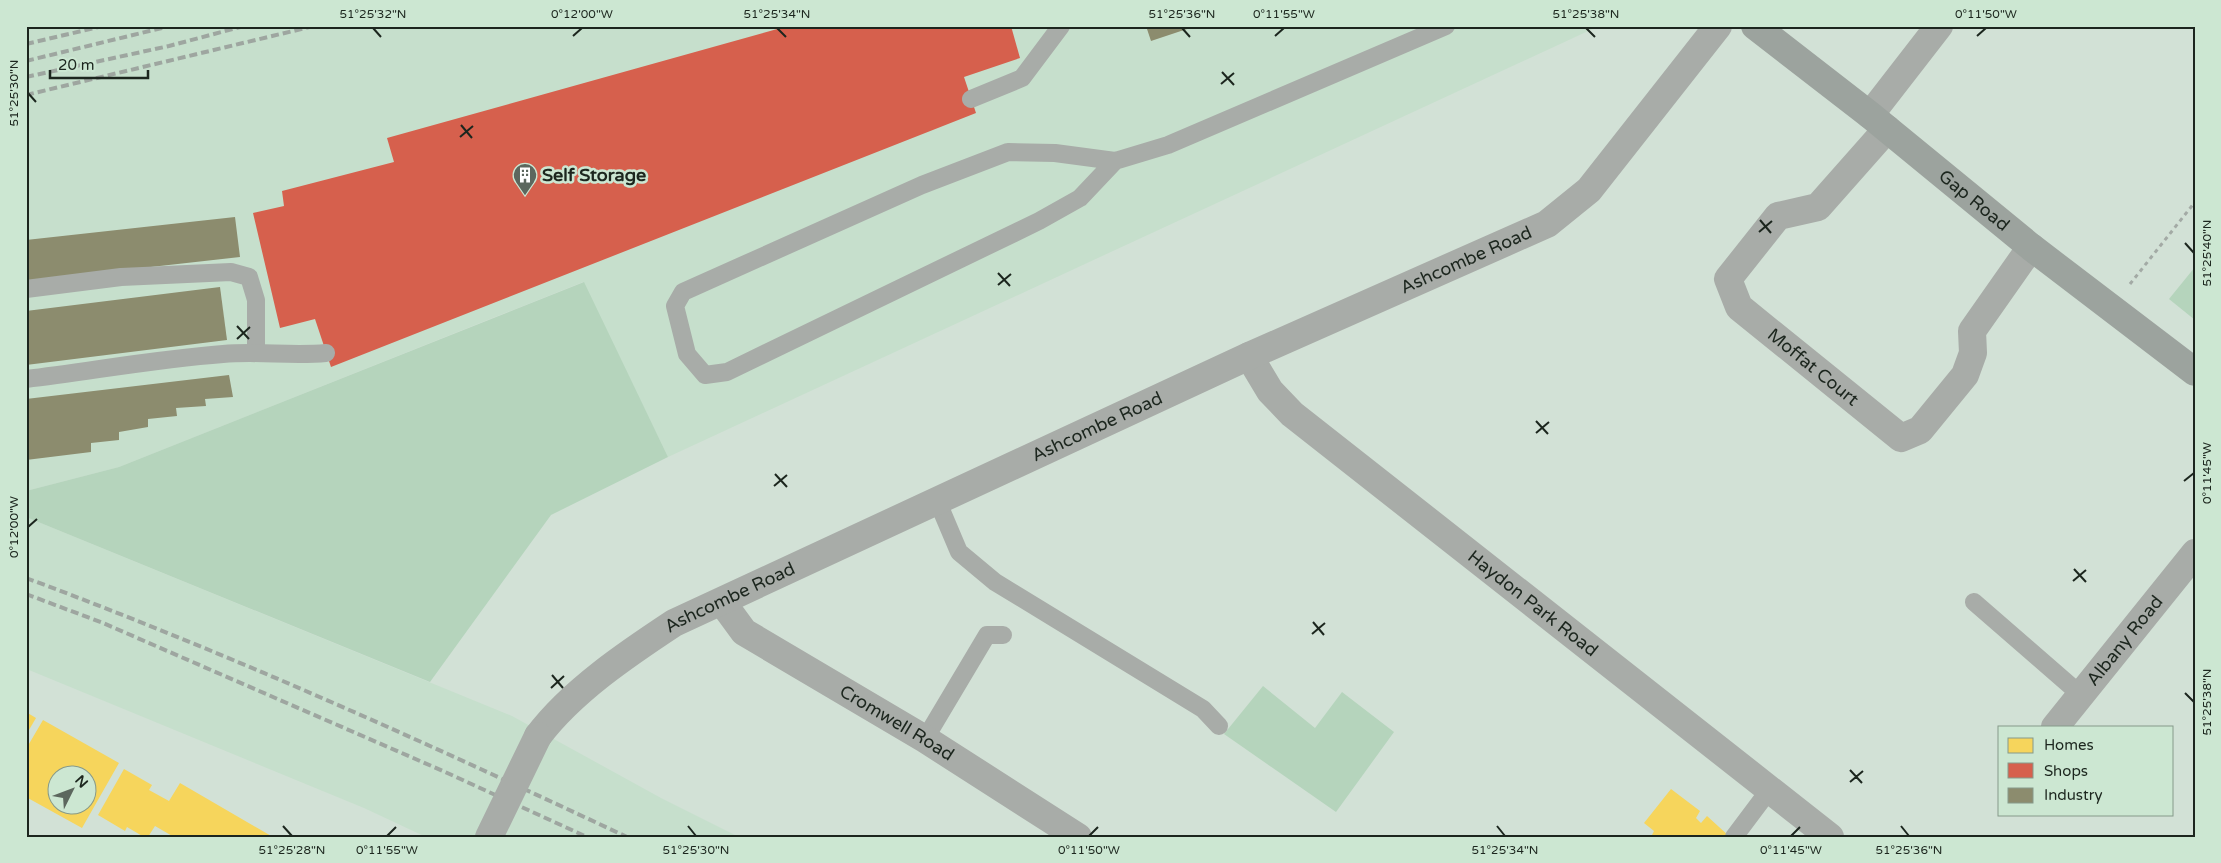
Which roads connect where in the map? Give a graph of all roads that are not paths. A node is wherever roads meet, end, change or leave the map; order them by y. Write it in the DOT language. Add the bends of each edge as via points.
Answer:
graph roads {
  1 [pos="1060,26"];
  2 [pos="1446,26"];
  3 [pos="1718,26"];
  4 [pos="1755,26"];
  5 [pos="1939,26"];
  6 [pos="971,99"];
  7 [pos="1878,122"];
  8 [pos="1115,160"];
  9 [pos="2032,247"];
  10 [pos="26,289"];
  11 [pos="256,352"];
  12 [pos="326,353"];
  13 [pos="1249,356"];
  14 [pos="2195,372"];
  15 [pos="26,379"];
  16 [pos="937,500"];
  17 [pos="2195,553"];
  18 [pos="722,602"];
  19 [pos="1974,602"];
  20 [pos="1003,635"];
  21 [pos="2081,695"];
  22 [pos="1219,726"];
  23 [pos="2056,726"];
  24 [pos="925,739"];
  25 [pos="1770,789"];
  26 [pos="489,837"];
  27 [pos="1078,837"];
  28 [pos="1734,837"];
  29 [pos="1830,837"];
  1 -- 6 [label="lane" via="1022,78"];
  2 -- 8 [label="lane" via="1168,145"];
  3 -- 13 [label="street, Ashcombe Road" via="1590,190 1547,224"];
  4 -- 7 [label="main road, Gap Road"];
  5 -- 7 [label="street, Moffat Court"];
  7 -- 9 [label="main road, Gap Road"];
  7 -- 9 [label="street, Moffat Court" via="1818,207 1778,216 1728,279 1739,307 1901,438 1920,430 1965,375 1973,353 1972,331"];
  8 -- 8 [label="lane" via="1055,153 1008,152 922,185 683,292 675,306 687,354 705,375 727,372 1039,221 1080,198"];
  9 -- 14 [label="main road, Gap Road"];
  10 -- 11 [label="lane" via="121,277 231,272 249,277 256,300"];
  11 -- 12 [label="lane" via="300,356"];
  11 -- 15 [label="lane"];
  13 -- 16 [label="street, Ashcombe Road"];
  13 -- 25 [label="street, Haydon Park Road" via="1270,391 1292,414"];
  16 -- 18 [label="street, Ashcombe Road"];
  16 -- 22 [label="lane" via="959,552 995,582 1203,709"];
  17 -- 21 [label="street, Albany Road"];
  18 -- 24 [label="street, Cromwell Road" via="744,632"];
  18 -- 26 [label="street, Ashcombe Road, bridge" via="674,623 637,647 556,713 538,736"];
  19 -- 21 [label="lane"];
  20 -- 24 [label="lane" via="987,635"];
  21 -- 23 [label="street, Albany Road"];
  24 -- 27 [label="street, Cromwell Road"];
  25 -- 28 [label="lane"];
  25 -- 29 [label="street, Haydon Park Road"];
}
